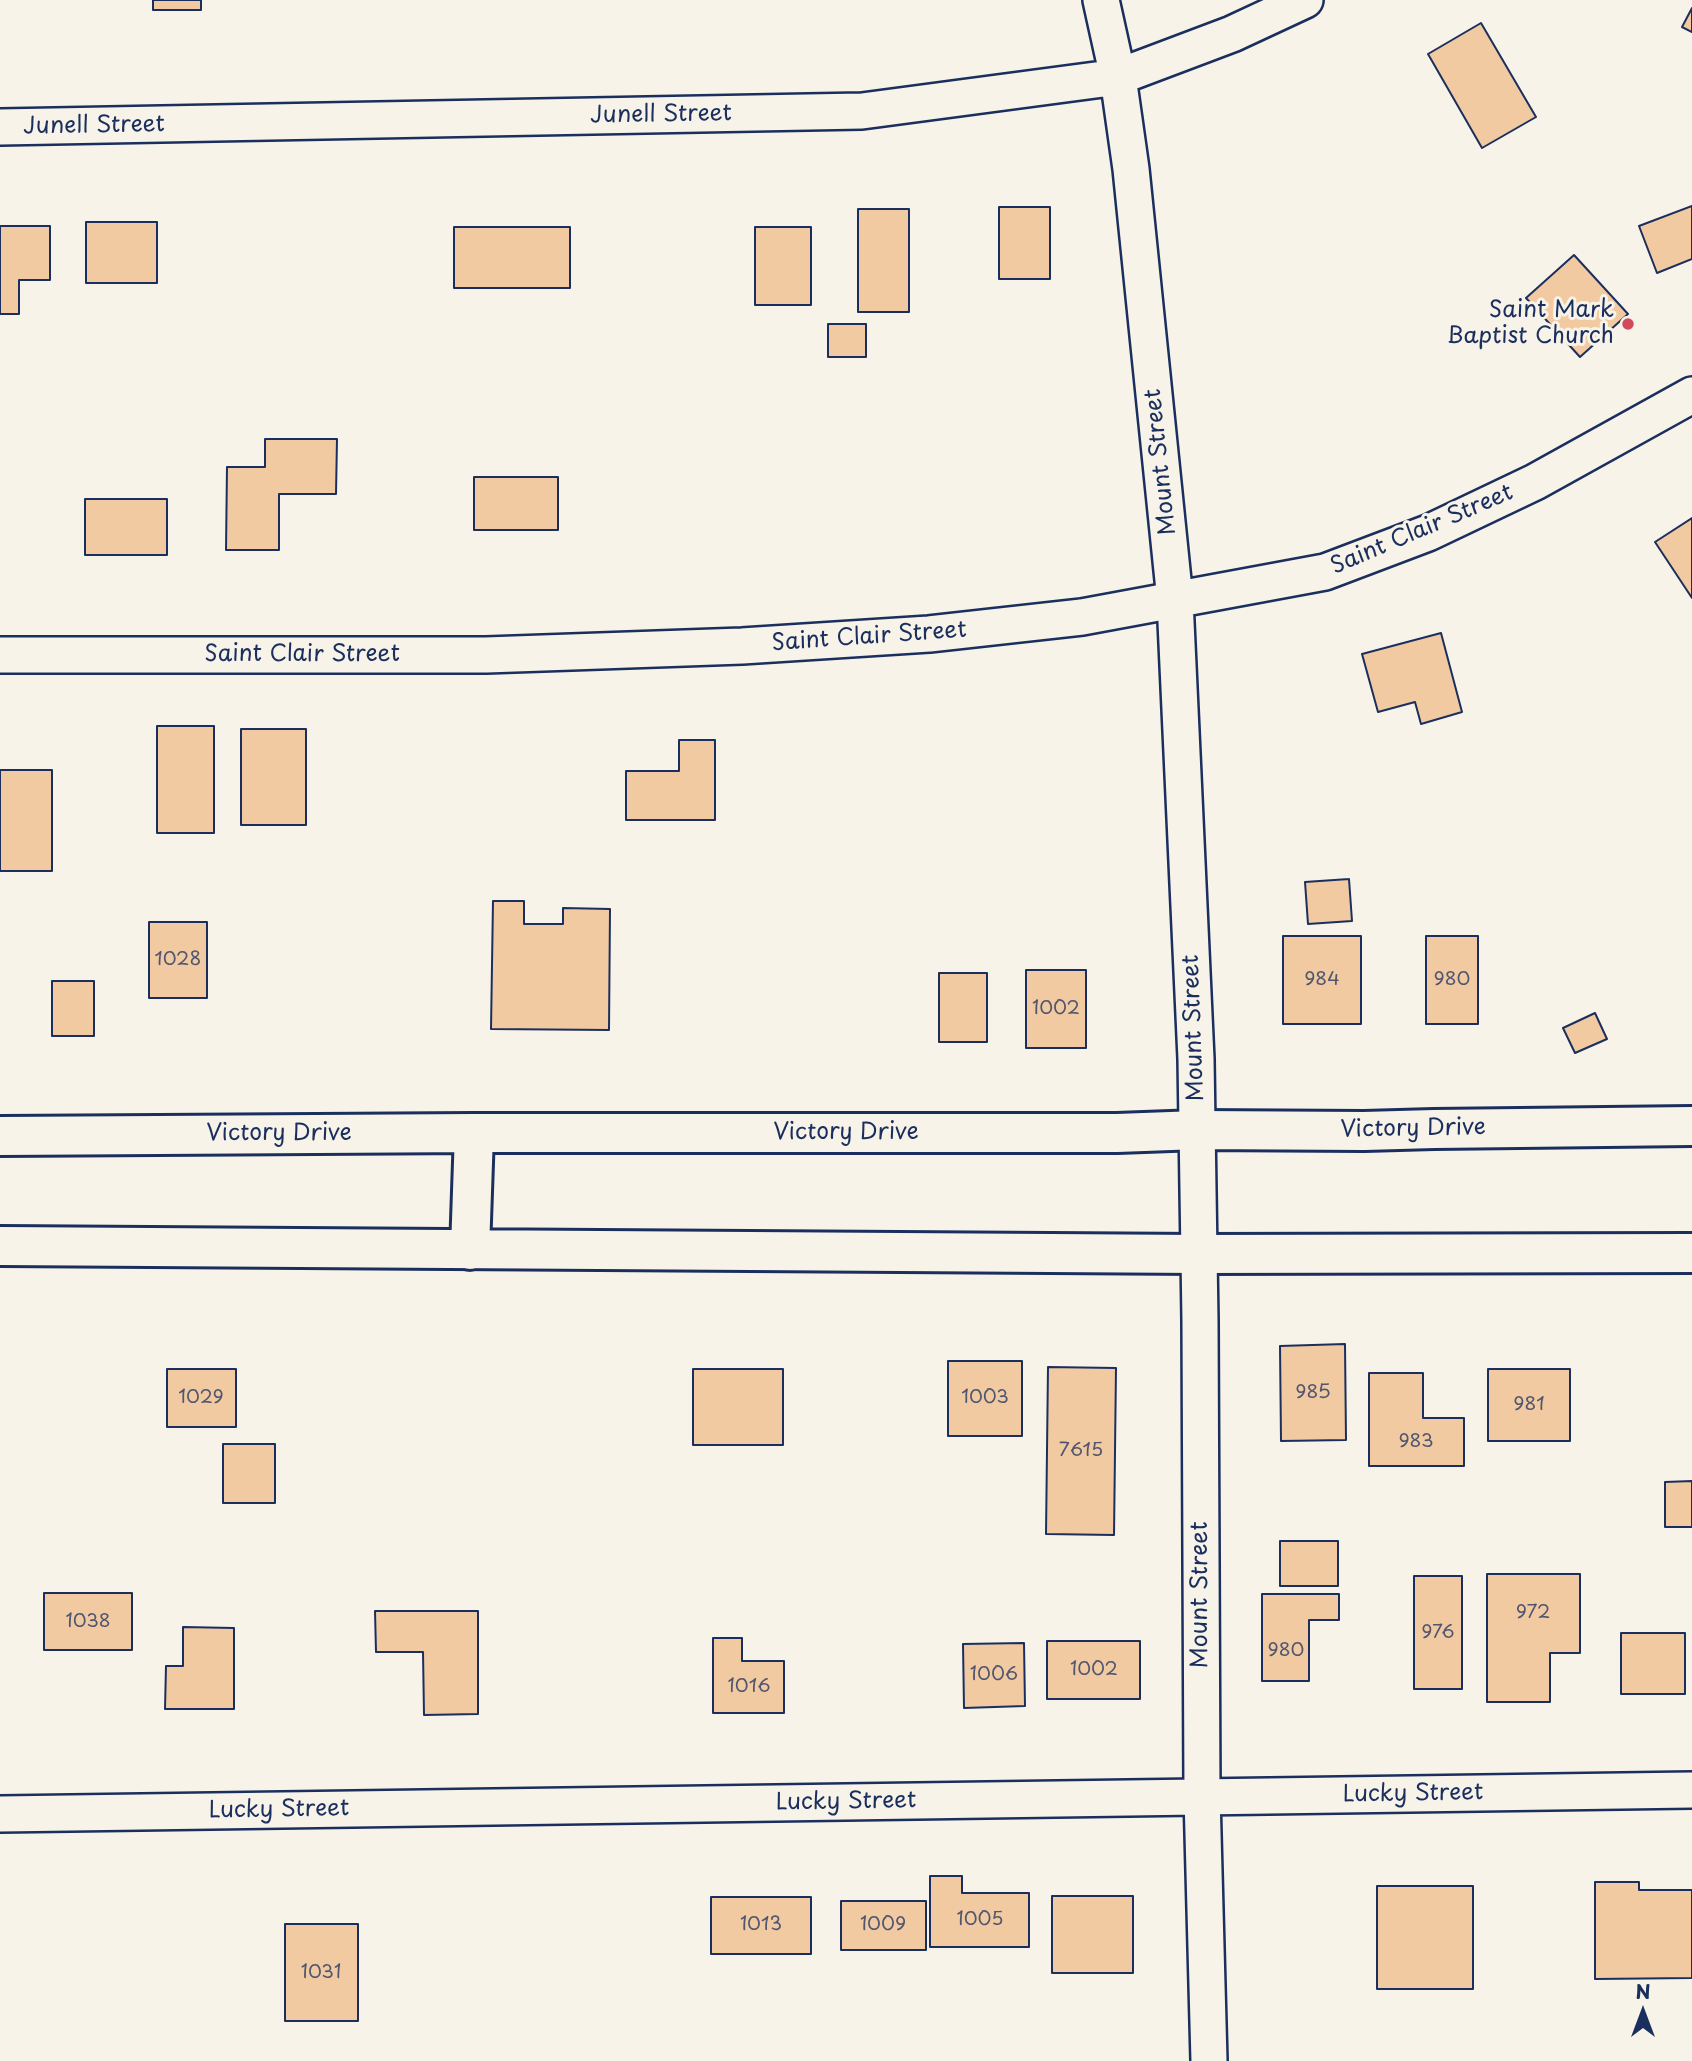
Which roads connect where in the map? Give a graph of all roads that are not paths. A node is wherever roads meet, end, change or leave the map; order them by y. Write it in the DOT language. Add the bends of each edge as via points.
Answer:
graph roads {
  1 [pos="1101,0"];
  2 [pos="1305,0"];
  3 [pos="1118,77"];
  4 [pos="0,127"];
  5 [pos="1692,395"];
  6 [pos="1175,600"];
  7 [pos="0,655"];
  8 [pos="1692,1125"];
  9 [pos="1198,1130"];
  10 [pos="474,1133"];
  11 [pos="0,1136"];
  12 [pos="0,1247"];
  13 [pos="470,1250"];
  14 [pos="1692,1253"];
  15 [pos="1199,1254"];
  16 [pos="1692,1790"];
  17 [pos="1202,1796"];
  18 [pos="0,1814"];
  19 [pos="1209,2061"];
  1 -- 3 [label="street, Mount Street"];
  2 -- 3 [label="street, Junell Street"];
  3 -- 4 [label="street, Junell Street" via="862,111"];
  3 -- 6 [label="street, Mount Street"];
  5 -- 6 [label="street, Saint Clair Street" via="1535,482 1428,533 1325,572"];
  6 -- 7 [label="street, Saint Clair Street" via="1082,617 929,634 742,646 472,655"];
  6 -- 9 [label="street, Mount Street"];
  8 -- 9 [label="main road, Victory Drive"];
  9 -- 10 [label="main road, Victory Drive"];
  9 -- 15 [label="street, Mount Street"];
  10 -- 11 [label="main road, Victory Drive"];
  10 -- 13 [label="main road"];
  12 -- 13 [label="main road"];
  13 -- 15 [label="main road"];
  14 -- 15 [label="main road"];
  15 -- 17 [label="street, Mount Street"];
  16 -- 17 [label="street, Lucky Street"];
  17 -- 18 [label="street, Lucky Street"];
  17 -- 19 [label="street, Mount Street"];
}
